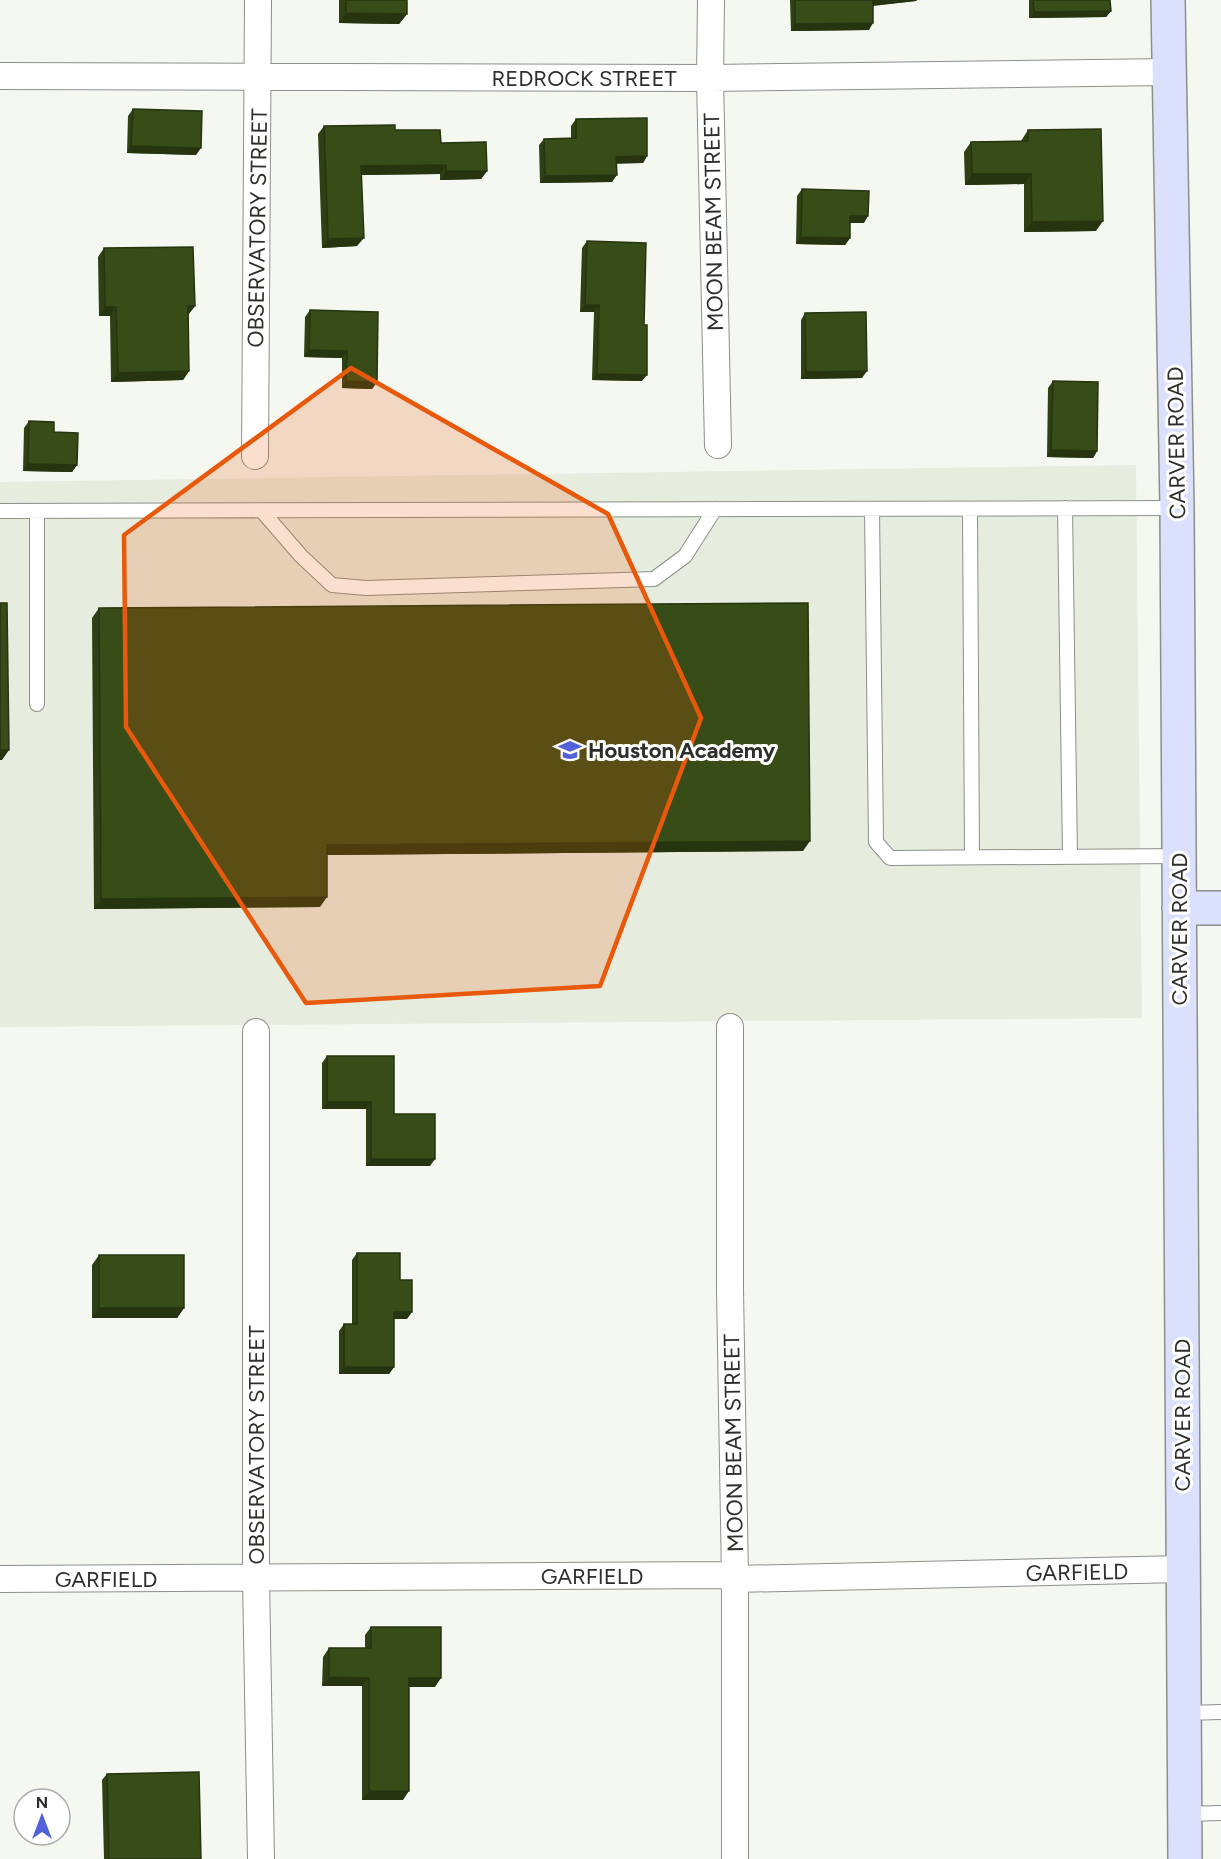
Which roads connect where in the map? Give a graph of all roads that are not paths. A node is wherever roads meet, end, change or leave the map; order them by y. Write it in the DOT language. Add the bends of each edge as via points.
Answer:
graph roads {
  1 [pos="258,0"];
  2 [pos="711,0"];
  3 [pos="1168,0"];
  4 [pos="1168,72"];
  5 [pos="0,76"];
  6 [pos="258,76"];
  7 [pos="710,78"];
  8 [pos="718,445"];
  9 [pos="255,456"];
  10 [pos="1065,508"];
  11 [pos="1177,508"];
  12 [pos="715,509"];
  13 [pos="872,509"];
  14 [pos="970,509"];
  15 [pos="0,511"];
  16 [pos="37,511"];
  17 [pos="262,511"];
  18 [pos="37,704"];
  19 [pos="1179,856"];
  20 [pos="972,857"];
  21 [pos="1070,857"];
  22 [pos="1179,908"];
  23 [pos="1221,908"];
  24 [pos="730,1027"];
  25 [pos="256,1032"];
  26 [pos="1182,1569"];
  27 [pos="256,1578"];
  28 [pos="0,1579"];
  29 [pos="735,1579"];
  30 [pos="1221,1712"];
  31 [pos="1184,1713"];
  32 [pos="1221,1813"];
  33 [pos="1185,1814"];
  34 [pos="261,1859"];
  35 [pos="735,1859"];
  36 [pos="1185,1859"];
  1 -- 6 [label="street, OBSERVATORY STREET"];
  2 -- 7 [label="street, MOON BEAM STREET"];
  3 -- 4 [label="street, CARVER ROAD"];
  4 -- 7 [label="street, REDROCK STREET"];
  4 -- 11 [label="street, CARVER ROAD"];
  5 -- 6 [label="street, REDROCK STREET"];
  6 -- 7 [label="street, REDROCK STREET"];
  6 -- 9 [label="street, OBSERVATORY STREET"];
  7 -- 8 [label="street, MOON BEAM STREET"];
  10 -- 11 [label="lane"];
  10 -- 14 [label="lane"];
  10 -- 21 [label="lane"];
  11 -- 19 [label="street, CARVER ROAD"];
  12 -- 13 [label="lane"];
  12 -- 17 [label="lane"];
  12 -- 17 [label="lane" via="685,556 654,579 366,588 332,585"];
  13 -- 14 [label="lane"];
  13 -- 20 [label="lane" via="876,842 890,858"];
  14 -- 20 [label="lane"];
  15 -- 16 [label="lane"];
  16 -- 17 [label="lane"];
  16 -- 18 [label="lane"];
  19 -- 21 [label="lane"];
  19 -- 22 [label="street, CARVER ROAD"];
  20 -- 21 [label="lane"];
  22 -- 23 [label="street"];
  22 -- 26 [label="street, CARVER ROAD"];
  24 -- 29 [label="street, MOON BEAM STREET"];
  25 -- 27 [label="street, OBSERVATORY STREET"];
  26 -- 29 [label="street, GARFIELD"];
  26 -- 31 [label="street, CARVER ROAD"];
  27 -- 28 [label="street, GARFIELD"];
  27 -- 29 [label="street, GARFIELD" via="722,1575"];
  27 -- 34 [label="street, OBSERVATORY STREET"];
  29 -- 35 [label="street, MOON BEAM STREET"];
  30 -- 31 [label="lane"];
  31 -- 33 [label="street, CARVER ROAD"];
  32 -- 33 [label="lane"];
  33 -- 36 [label="street, CARVER ROAD"];
}
